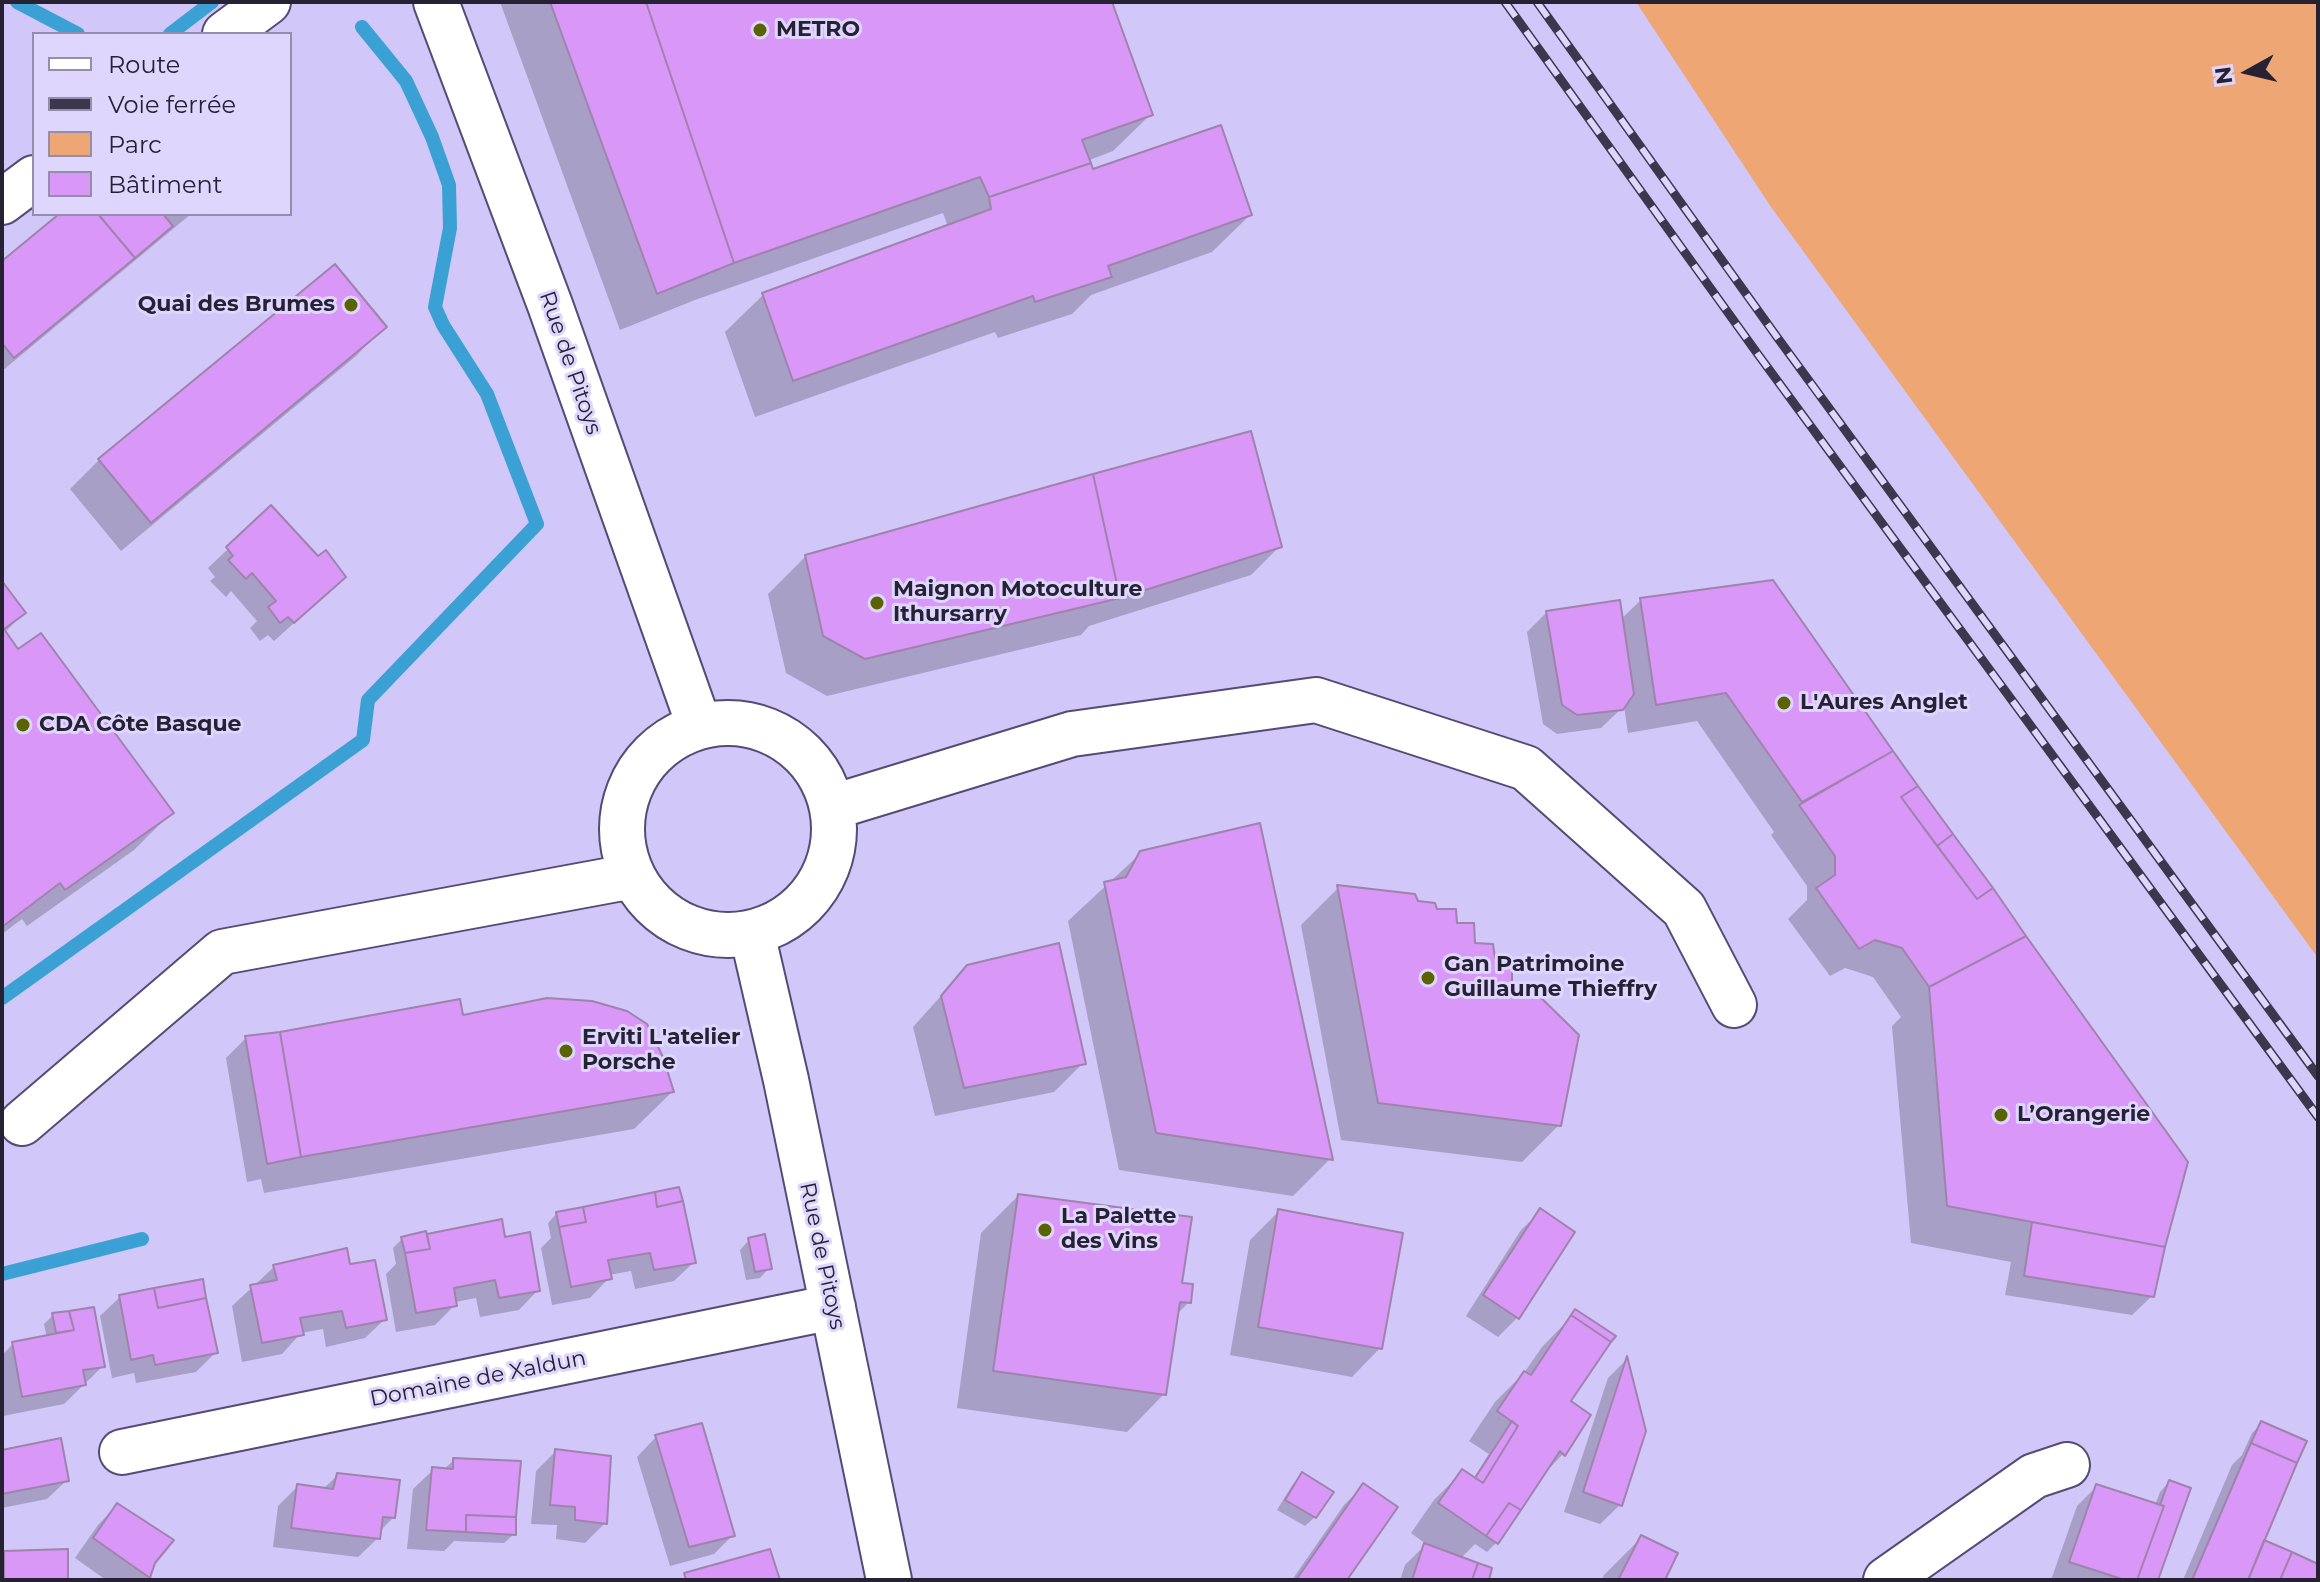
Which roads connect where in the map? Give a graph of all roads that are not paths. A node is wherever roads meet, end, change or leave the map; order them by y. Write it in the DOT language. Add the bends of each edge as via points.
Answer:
graph roads {
  1 [pos="268,2"];
  2 [pos="436,2"];
  3 [pos="228,32"];
  4 [pos="32,180"];
  5 [pos="2,202"];
  6 [pos="699,725"];
  7 [pos="833,807"];
  8 [pos="633,876"];
  9 [pos="752,933"];
  10 [pos="1734,1005"];
  11 [pos="22,1123"];
  12 [pos="833,1307"];
  13 [pos="122,1452"];
  14 [pos="2067,1465"];
  15 [pos="889,1580"];
  16 [pos="1886,1580"];
  1 -- 3 [label="street"];
  2 -- 6 [label="street, Rue de Pitoys"];
  4 -- 5 [label="street"];
  6 -- 7 [label="street" via="733,722 768,729 798,747 820,774"];
  6 -- 8 [label="street" via="671,738 647,759 631,785 622,815 623,846"];
  7 -- 9 [label="street" via="835,840 826,872 808,900 782,921"];
  7 -- 10 [label="street" via="1072,734 1316,700 1526,768 1684,909"];
  8 -- 9 [label="street" via="653,905 682,925 716,935"];
  8 -- 11 [label="street" via="222,952"];
  9 -- 12 [label="street, Rue de Pitoys"];
  12 -- 13 [label="street, Domaine de Xaldun"];
  12 -- 15 [label="street, Rue de Pitoys"];
  14 -- 16 [label="street" via="2034,1476"];
}
